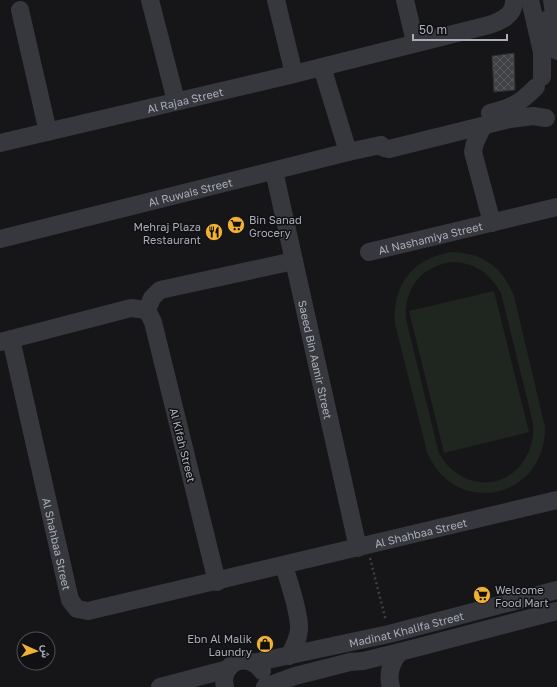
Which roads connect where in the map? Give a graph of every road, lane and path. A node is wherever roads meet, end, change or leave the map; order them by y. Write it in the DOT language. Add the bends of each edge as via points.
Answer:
graph roads {
  1 [pos="150,0"];
  2 [pos="276,0"];
  3 [pos="405,0"];
  4 [pos="541,0"];
  5 [pos="552,0"];
  6 [pos="520,1"];
  7 [pos="20,10"];
  8 [pos="415,42"];
  9 [pos="554,45"];
  10 [pos="322,67"];
  11 [pos="294,74"];
  12 [pos="545,78"];
  13 [pos="176,101"];
  14 [pos="552,120"];
  15 [pos="483,126"];
  16 [pos="48,132"];
  17 [pos="449,135"];
  18 [pos="0,143"];
  19 [pos="382,145"];
  20 [pos="348,152"];
  21 [pos="473,152"];
  22 [pos="274,171"];
  23 [pos="557,208"];
  24 [pos="492,223"];
  25 [pos="0,239"];
  26 [pos="369,252"];
  27 [pos="294,261"];
  28 [pos="147,310"];
  29 [pos="5,340"];
  30 [pos="557,500"];
  31 [pos="363,547"];
  32 [pos="284,566"];
  33 [pos="217,582"];
  34 [pos="557,590"];
  35 [pos="555,613"];
  36 [pos="298,618"];
  37 [pos="389,634"];
  38 [pos="324,647"];
  39 [pos="400,652"];
  40 [pos="289,656"];
  41 [pos="363,661"];
  42 [pos="253,662"];
  43 [pos="228,669"];
  44 [pos="390,685"];
  45 [pos="160,687"];
  46 [pos="225,687"];
  47 [pos="264,687"];
  1 -- 13 [label="street"];
  2 -- 11 [label="street"];
  3 -- 8 [label="street"];
  4 -- 9 [label="street"];
  5 -- 9 [label="street" via="555,20"];
  6 -- 8 [label="street, Al Rajaa Street" via="503,20"];
  6 -- 12 [label="street" via="541,46"];
  7 -- 16 [label="street"];
  8 -- 10 [label="street, Al Rajaa Street"];
  10 -- 11 [label="street, Al Rajaa Street"];
  10 -- 20 [label="street"];
  11 -- 13 [label="street, Al Rajaa Street"];
  12 -- 14 [label="street" via="535,99 538,110"];
  12 -- 19 [label="street" via="510,108 388,139"];
  13 -- 16 [label="street, Al Rajaa Street"];
  14 -- 15 [label="street" via="533,116"];
  15 -- 17 [label="street"];
  15 -- 21 [label="street"];
  16 -- 18 [label="street, Al Rajaa Street"];
  17 -- 19 [label="street" via="389,149"];
  17 -- 21 [label="street"];
  19 -- 20 [label="street, Al Ruwais Street"];
  20 -- 22 [label="street, Al Ruwais Street"];
  21 -- 24 [label="street, Al Nashamiya Street"];
  22 -- 25 [label="street, Al Ruwais Street"];
  22 -- 27 [label="street, Saeed Bin Aamir Street"];
  23 -- 24 [label="street, Al Nashamiya Street"];
  24 -- 26 [label="street, Al Nashamiya Street"];
  27 -- 28 [label="street" via="160,290 152,298"];
  27 -- 31 [label="street, Saeed Bin Aamir Street"];
  28 -- 29 [label="street" via="131,308"];
  28 -- 33 [label="street, Al Kifah Street" via="153,322"];
  29 -- 33 [label="street, Al Shahbaa Street" via="70,600 77,609 88,611"];
  30 -- 31 [label="street, Al Shahbaa Street"];
  31 -- 32 [label="street, Al Shahbaa Street"];
  31 -- 37 [label="path"];
  32 -- 33 [label="street, Al Shahbaa Street"];
  32 -- 36 [label="street"];
  34 -- 37 [label="street, Madinat Khalifa Street"];
  35 -- 39 [label="street, Madinat Khalifa Street"];
  36 -- 38 [label="street" via="309,634"];
  36 -- 40 [label="street" via="298,638"];
  37 -- 38 [label="street, Madinat Khalifa Street"];
  38 -- 40 [label="street, Madinat Khalifa Street"];
  39 -- 41 [label="street, Madinat Khalifa Street"];
  39 -- 44 [label="street" via="391,666"];
  40 -- 42 [label="street, Madinat Khalifa Street"];
  41 -- 44 [label="street" via="374,665 383,673"];
  41 -- 47 [label="street, Madinat Khalifa Street" via="295,676"];
  42 -- 43 [label="street, Madinat Khalifa Street" via="242,660"];
  42 -- 47 [label="street" via="263,673"];
  43 -- 45 [label="street"];
  43 -- 46 [label="street"];
}
